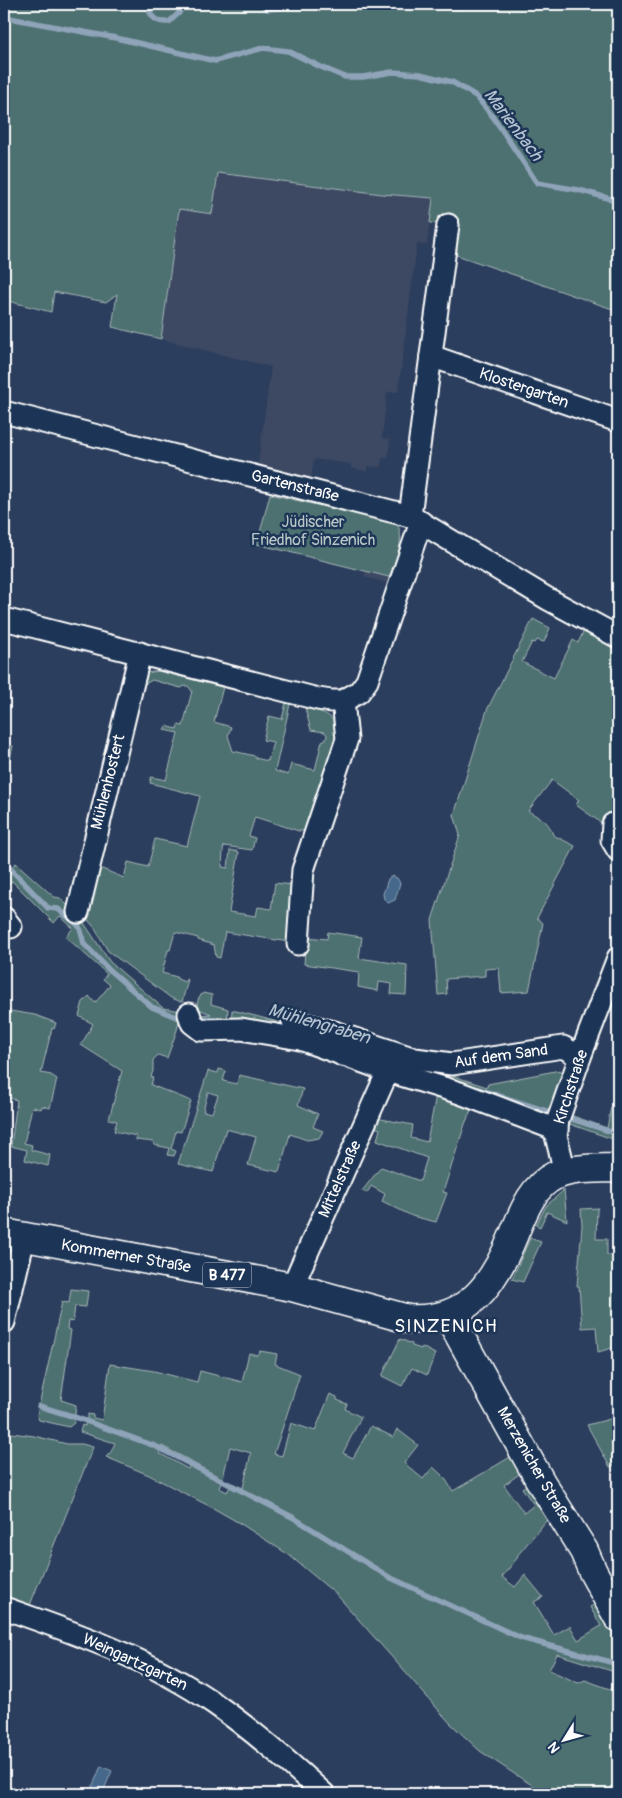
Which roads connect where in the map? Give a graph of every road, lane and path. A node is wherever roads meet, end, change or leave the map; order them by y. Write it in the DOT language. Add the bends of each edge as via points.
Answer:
graph roads {
  1 [pos="448,225"];
  2 [pos="431,356"];
  3 [pos="4,412"];
  4 [pos="618,421"];
  5 [pos="415,519"];
  6 [pos="4,619"];
  7 [pos="618,637"];
  8 [pos="140,653"];
  9 [pos="343,701"];
  10 [pos="613,824"];
  11 [pos="618,850"];
  12 [pos="78,912"];
  13 [pos="298,944"];
  14 [pos="618,958"];
  15 [pos="610,1004"];
  16 [pos="190,1019"];
  17 [pos="292,1021"];
  18 [pos="338,1043"];
  19 [pos="580,1057"];
  20 [pos="388,1072"];
  21 [pos="559,1121"];
  22 [pos="618,1168"];
  23 [pos="565,1172"];
  24 [pos="14,1236"];
  25 [pos="292,1287"];
  26 [pos="448,1315"];
  27 [pos="4,1322"];
  28 [pos="4,1608"];
  29 [pos="618,1617"];
  30 [pos="324,1794"];
  1 -- 2 [label="street"];
  2 -- 4 [label="street, Klostergarten"];
  2 -- 5 [label="street"];
  3 -- 5 [label="street, Gartenstraße"];
  5 -- 7 [label="street, Gartenstraße"];
  5 -- 9 [label="street" via="367,681 359,692"];
  6 -- 8 [label="street"];
  8 -- 9 [label="street" via="318,699"];
  8 -- 12 [label="street, Mühlenhostert"];
  9 -- 13 [label="street" via="347,739 303,870"];
  10 -- 11 [label="street" via="612,840"];
  14 -- 15 [label="street, Kirchstraße"];
  15 -- 19 [label="street, Kirchstraße"];
  16 -- 18 [label="street, Auf dem Sand" via="201,1030 241,1029"];
  17 -- 18 [label="street, Auf dem Sand"];
  18 -- 19 [label="street, Auf dem Sand" via="452,1064 563,1047"];
  18 -- 20 [label="street, Auf dem Sand"];
  19 -- 21 [label="street, Kirchstraße"];
  20 -- 21 [label="street, Auf dem Sand"];
  20 -- 25 [label="street, Mittelstraße"];
  21 -- 23 [label="street, Kirchstraße" via="556,1136"];
  22 -- 23 [label="main road, Kommerner Straße / B 477"];
  23 -- 26 [label="main road, Kommerner Straße / B 477" via="544,1183 531,1199 501,1264 484,1289 465,1306"];
  24 -- 25 [label="main road, Kommerner Straße / B 477"];
  24 -- 27 [label="street"];
  25 -- 26 [label="main road, Kommerner Straße / B 477" via="408,1319"];
  26 -- 29 [label="main road, Merzenicher Straße" via="542,1484 584,1551"];
  28 -- 30 [label="street, Weingartzgarten" via="110,1648 186,1685 274,1748"];
}
